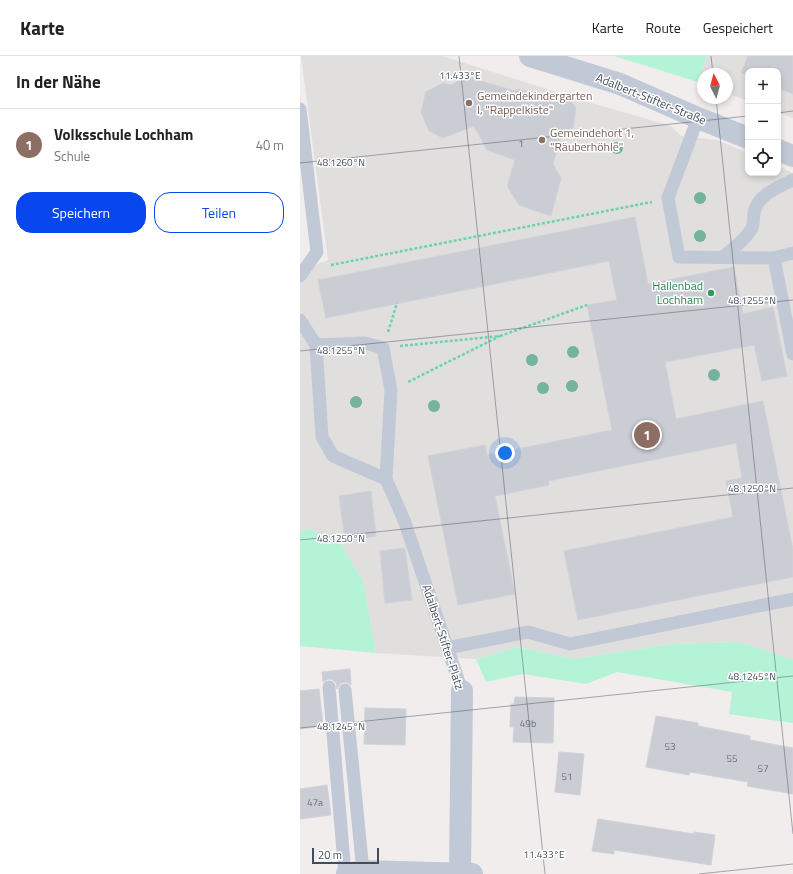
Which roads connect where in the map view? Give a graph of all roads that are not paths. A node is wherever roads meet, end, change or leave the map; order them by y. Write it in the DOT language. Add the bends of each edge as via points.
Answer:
graph roads {
  1 [pos="530,56"];
  2 [pos="300,109"];
  3 [pos="698,118"];
  4 [pos="745,137"];
  5 [pos="781,151"];
  6 [pos="793,156"];
  7 [pos="793,180"];
  8 [pos="793,254"];
  9 [pos="723,257"];
  10 [pos="774,258"];
  11 [pos="302,273"];
  12 [pos="300,320"];
  13 [pos="316,345"];
  14 [pos="793,354"];
  15 [pos="386,479"];
  16 [pos="793,599"];
  17 [pos="447,648"];
  18 [pos="329,687"];
  19 [pos="345,690"];
  20 [pos="462,692"];
  21 [pos="351,873"];
  22 [pos="460,874"];
  23 [pos="472,874"];
  1 -- 3 [label="street, Adalbert-Stifter-Straße" via="620,84"];
  2 -- 11 [label="lane" via="317,252"];
  3 -- 4 [label="street, Adalbert-Stifter-Straße"];
  3 -- 9 [label="lane" via="668,198 679,257"];
  5 -- 6 [label="street"];
  7 -- 9 [label="lane" via="762,198 754,212 752,228 740,244"];
  8 -- 10 [label="lane"];
  9 -- 10 [label="lane"];
  10 -- 14 [label="lane"];
  12 -- 13 [label="lane"];
  13 -- 15 [label="lane" via="322,437 333,456"];
  13 -- 15 [label="lane, Adalbert-Stifter-Platz" via="365,344 383,348 391,390"];
  15 -- 17 [label="lane, Adalbert-Stifter-Platz" via="404,520"];
  16 -- 17 [label="lane" via="570,644 528,632"];
  17 -- 20 [label="lane, Adalbert-Stifter-Platz"];
  18 -- 21 [label="lane"];
  19 -- 21 [label="lane"];
  20 -- 22 [label="street, Adalbert-Stifter-Platz"];
  21 -- 22 [label="street"];
  22 -- 23 [label="street"];
}
